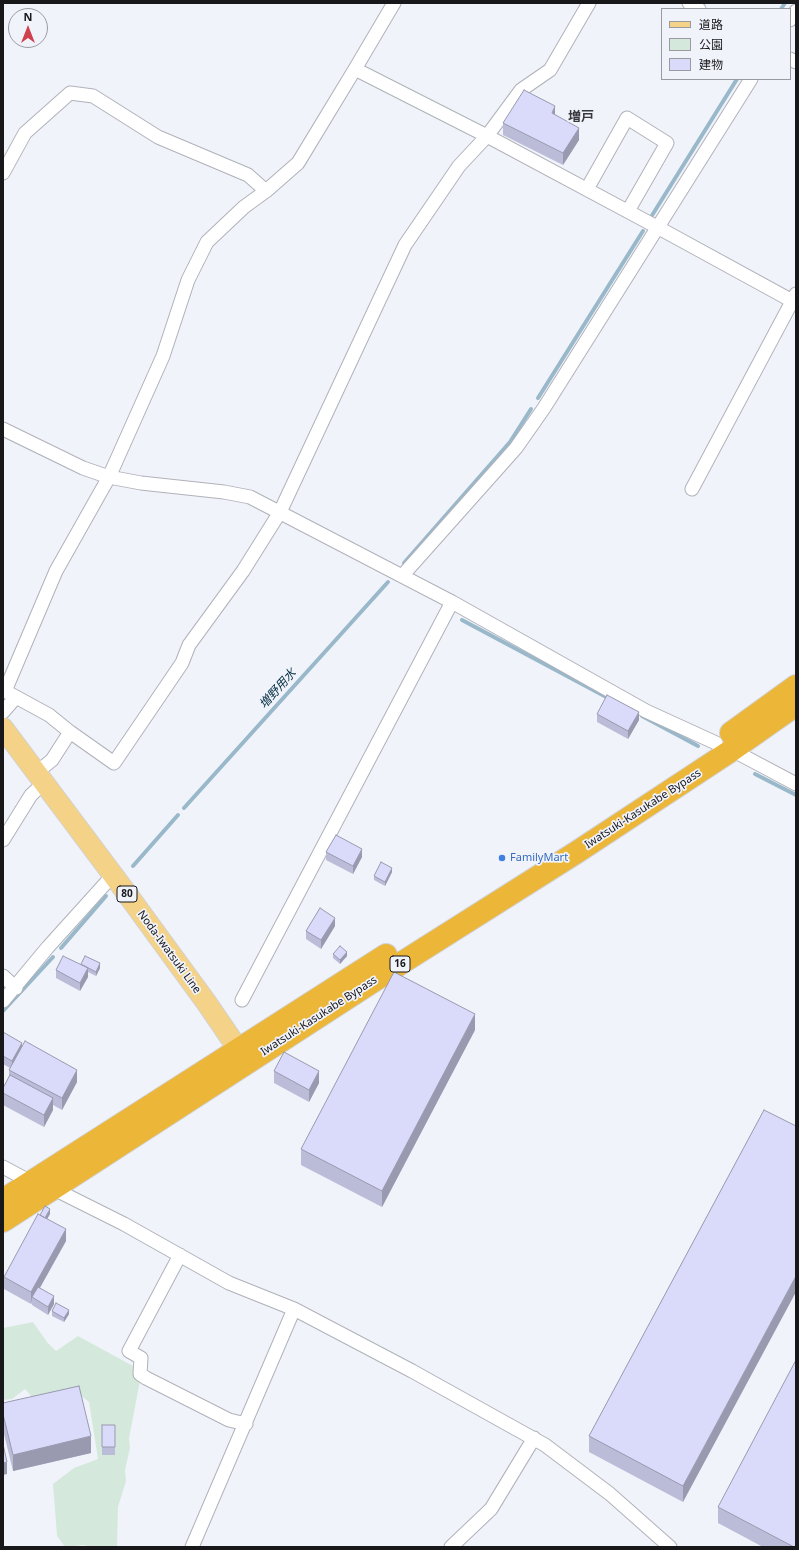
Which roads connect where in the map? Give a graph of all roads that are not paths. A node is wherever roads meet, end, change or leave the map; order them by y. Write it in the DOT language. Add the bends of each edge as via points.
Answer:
graph roads {
  1 [pos="394,3"];
  2 [pos="589,3"];
  3 [pos="355,69"];
  4 [pos="750,80"];
  5 [pos="487,136"];
  6 [pos="3,173"];
  7 [pos="587,189"];
  8 [pos="266,191"];
  9 [pos="628,211"];
  10 [pos="657,227"];
  11 [pos="795,299"];
  12 [pos="3,429"];
  13 [pos="109,477"];
  14 [pos="692,489"];
  15 [pos="280,512"];
  16 [pos="402,576"];
  17 [pos="452,602"];
  18 [pos="796,686"];
  19 [pos="16,697"];
  20 [pos="796,706"];
  21 [pos="3,712"];
  22 [pos="3,728"];
  23 [pos="70,732"];
  24 [pos="724,747"];
  25 [pos="40,778"];
  26 [pos="796,784"];
  27 [pos="3,840"];
  28 [pos="114,876"];
  29 [pos="3,976"];
  30 [pos="16,988"];
  31 [pos="242,1000"];
  32 [pos="3,1001"];
  33 [pos="243,1056"];
  34 [pos="3,1167"];
  35 [pos="31,1182"];
  36 [pos="54,1189"];
  37 [pos="3,1200"];
  38 [pos="3,1221"];
  39 [pos="180,1255"];
  40 [pos="294,1309"];
  41 [pos="246,1424"];
  42 [pos="534,1438"];
  43 [pos="192,1547"];
  44 [pos="451,1547"];
  45 [pos="670,1547"];
  1 -- 3 [label="street"];
  2 -- 5 [label="street" via="550,70 521,90"];
  3 -- 5 [label="street"];
  3 -- 8 [label="street" via="298,163"];
  4 -- 10 [label="street"];
  5 -- 7 [label="street"];
  5 -- 15 [label="street" via="459,166 404,245"];
  6 -- 8 [label="street" via="24,133 70,93 93,96 158,137 248,175"];
  7 -- 9 [label="street"];
  7 -- 9 [label="street" via="627,118 667,143"];
  8 -- 13 [label="street" via="244,207 207,242 188,280 163,356"];
  9 -- 10 [label="street"];
  10 -- 11 [label="street"];
  10 -- 16 [label="street" via="544,408 516,448"];
  11 -- 14 [label="street"];
  12 -- 13 [label="street" via="83,468"];
  13 -- 15 [label="street" via="250,497"];
  13 -- 19 [label="street" via="56,571 5,691"];
  15 -- 16 [label="street"];
  15 -- 23 [label="street" via="243,571 189,645 182,663 114,763"];
  16 -- 17 [label="street"];
  17 -- 24 [label="street" via="646,711"];
  17 -- 31 [label="street"];
  18 -- 24 [label="highway, Iwatsuki-Kasukabe Bypass / 16"];
  19 -- 21 [label="street"];
  19 -- 23 [label="street" via="49,715"];
  20 -- 24 [label="highway, Iwatsuki-Kasukabe Bypass / 16"];
  22 -- 25 [label="main road, Noda-Iwatsuki Line / 80"];
  23 -- 25 [label="street"];
  24 -- 26 [label="street"];
  24 -- 33 [label="highway, Iwatsuki-Kasukabe Bypass / 16" via="577,852"];
  25 -- 27 [label="street"];
  25 -- 28 [label="main road, Noda-Iwatsuki Line / 80"];
  28 -- 30 [label="street" via="48,947"];
  28 -- 33 [label="main road, Noda-Iwatsuki Line / 80"];
  29 -- 30 [label="street"];
  30 -- 32 [label="street"];
  33 -- 35 [label="highway, Iwatsuki-Kasukabe Bypass / 16"];
  33 -- 36 [label="highway, Iwatsuki-Kasukabe Bypass / 16"];
  34 -- 35 [label="street"];
  35 -- 36 [label="street"];
  35 -- 37 [label="highway, Iwatsuki-Kasukabe Bypass / 16"];
  36 -- 38 [label="highway, Iwatsuki-Kasukabe Bypass / 16"];
  36 -- 39 [label="street"];
  39 -- 40 [label="street" via="229,1283"];
  39 -- 41 [label="street" via="129,1351 141,1358 140,1374 146,1378 229,1420"];
  40 -- 41 [label="street"];
  40 -- 42 [label="street"];
  41 -- 43 [label="street"];
  42 -- 44 [label="street" via="491,1510"];
  42 -- 45 [label="street" via="610,1494"];
}
